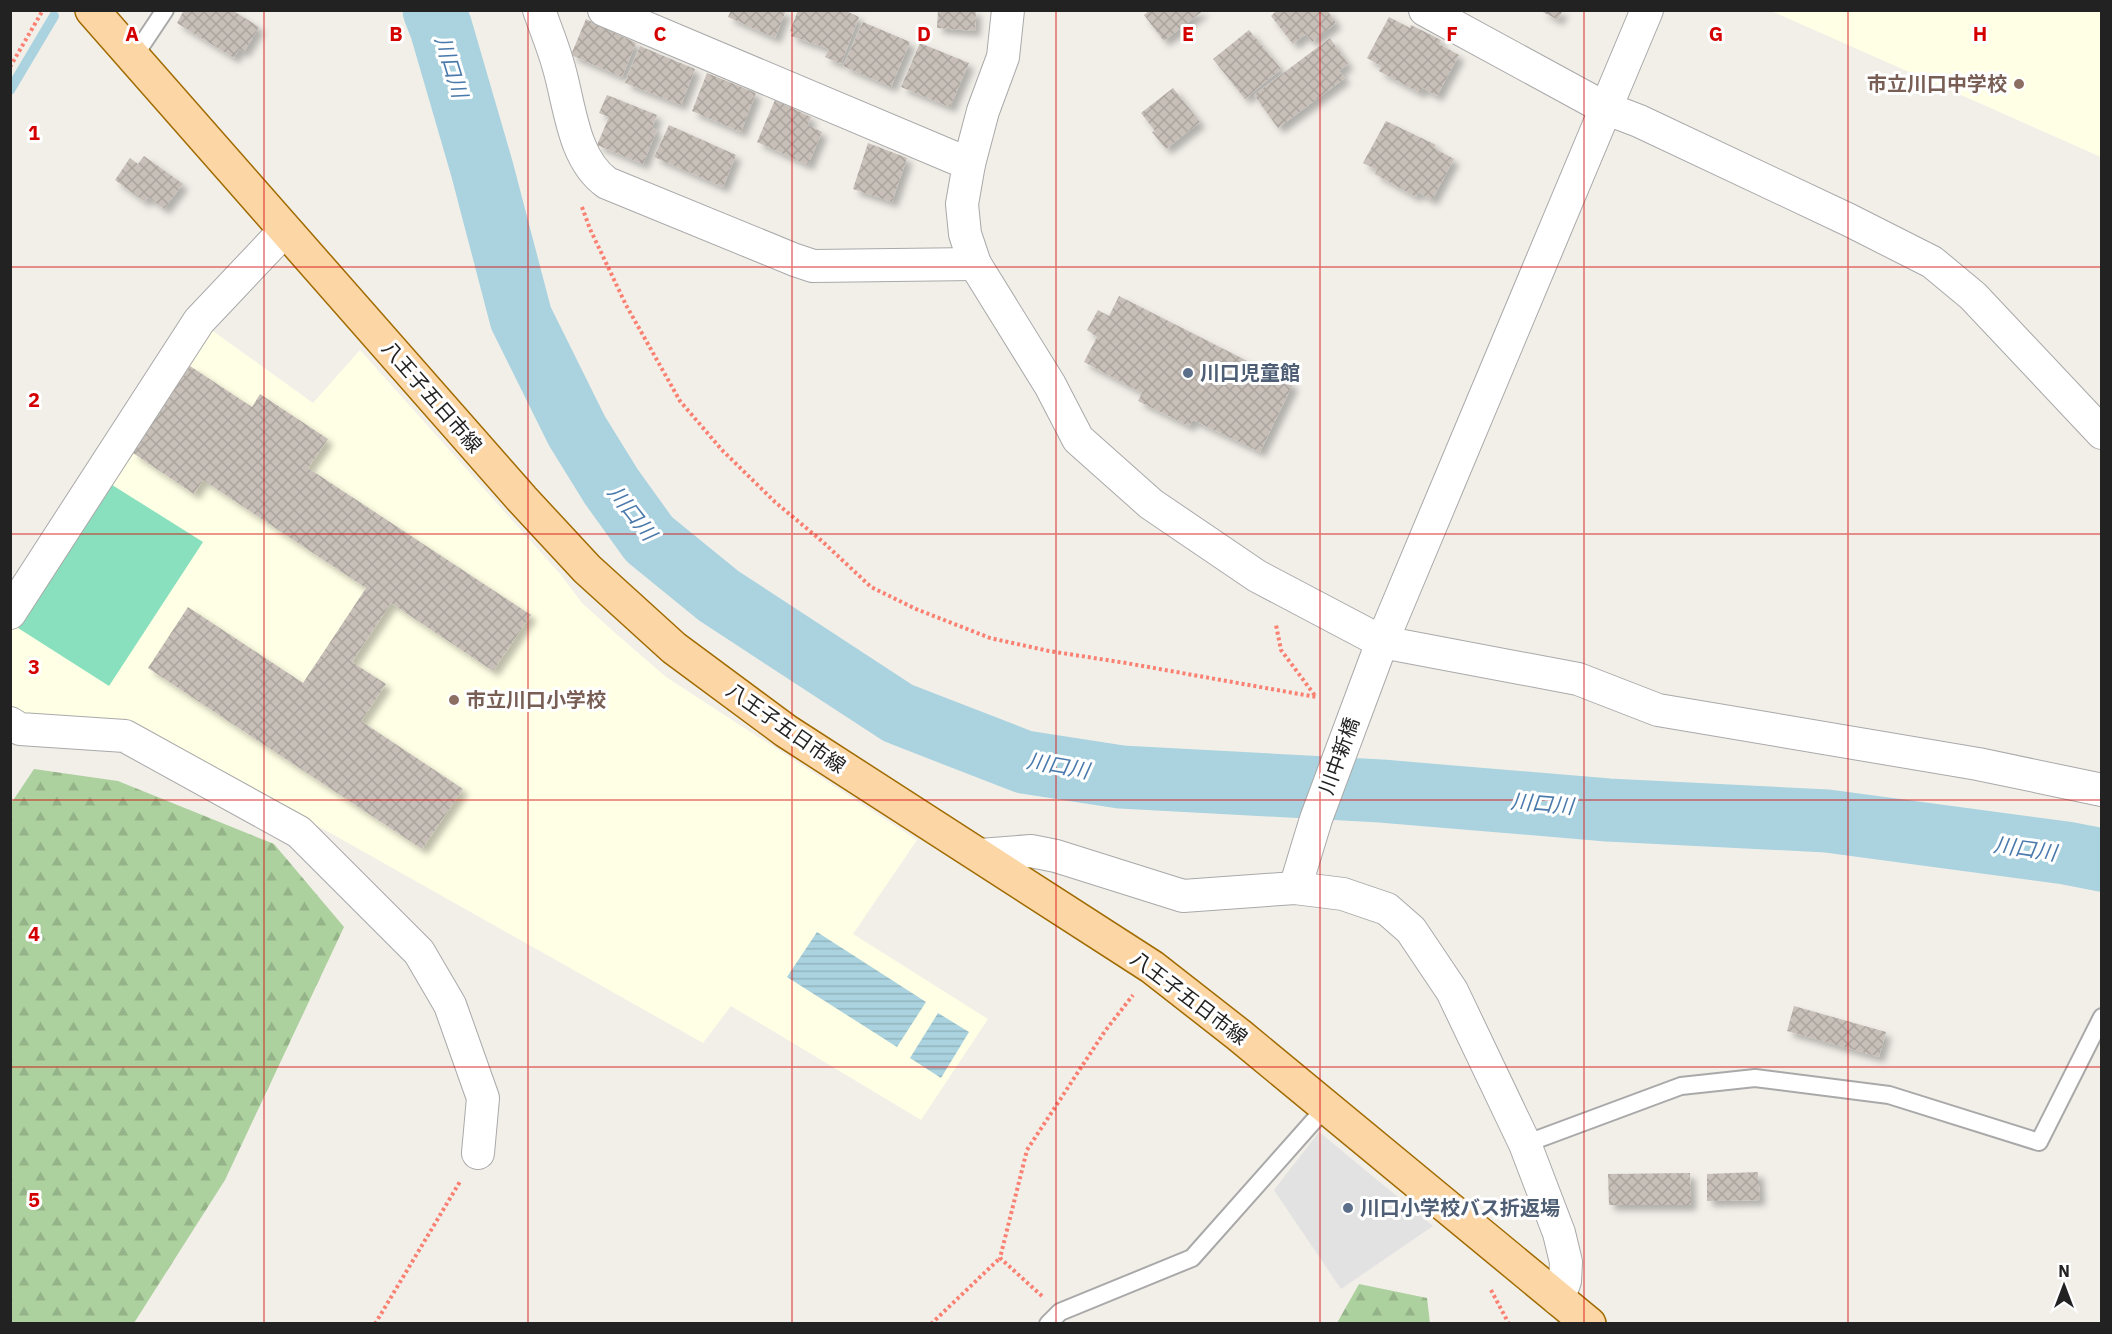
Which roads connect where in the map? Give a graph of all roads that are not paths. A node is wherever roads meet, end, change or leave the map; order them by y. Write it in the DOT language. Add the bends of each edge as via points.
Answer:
graph roads {
  1 [pos="92,10"];
  2 [pos="165,10"];
  3 [pos="539,10"];
  4 [pos="604,10"];
  5 [pos="1008,10"];
  6 [pos="1425,10"];
  7 [pos="1647,10"];
  8 [pos="133,58"];
  9 [pos="1605,108"];
  10 [pos="969,164"];
  11 [pos="285,230"];
  12 [pos="975,264"];
  13 [pos="2102,433"];
  14 [pos="10,613"];
  15 [pos="1382,642"];
  16 [pos="10,723"];
  17 [pos="2102,790"];
  18 [pos="980,855"];
  19 [pos="1295,888"];
  20 [pos="2102,1017"];
  21 [pos="1326,1107"];
  22 [pos="1526,1144"];
  23 [pos="478,1153"];
  24 [pos="1558,1299"];
  25 [pos="1054,1318"];
  26 [pos="1589,1323"];
  1 -- 8 [label="main road, 八王子五日市線"];
  2 -- 8 [label="lane"];
  3 -- 12 [label="street" via="559,66 577,137 597,176 607,183 813,266"];
  4 -- 10 [label="street"];
  5 -- 10 [label="street" via="1003,57"];
  6 -- 9 [label="street"];
  7 -- 9 [label="street, 川中新橋"];
  8 -- 11 [label="main road, 八王子五日市線"];
  9 -- 13 [label="street" via="1932,262 1973,296"];
  9 -- 15 [label="street, 川中新橋"];
  10 -- 12 [label="street" via="962,204 965,234"];
  11 -- 14 [label="street" via="199,321"];
  11 -- 18 [label="main road, 八王子五日市線" via="522,499 630,610 674,648 786,731"];
  12 -- 15 [label="street" via="1050,385 1077,440 1150,504 1257,576"];
  15 -- 17 [label="street" via="1578,679 1658,710 1978,764"];
  15 -- 19 [label="street, 川中新橋" via="1316,819"];
  16 -- 23 [label="street" via="20,729 124,736 299,832 419,952 450,1005 483,1098"];
  18 -- 19 [label="street" via="1039,852 1183,896"];
  18 -- 21 [label="main road, 八王子五日市線" via="1152,967"];
  19 -- 22 [label="street" via="1343,894 1386,909 1412,930 1452,991"];
  20 -- 22 [label="lane" via="2039,1142 1889,1095 1755,1077 1681,1086"];
  21 -- 24 [label="main road, 八王子五日市線"];
  21 -- 25 [label="lane" via="1192,1258"];
  22 -- 24 [label="street" via="1566,1262 1565,1281"];
  24 -- 26 [label="main road, 八王子五日市線"];
}
